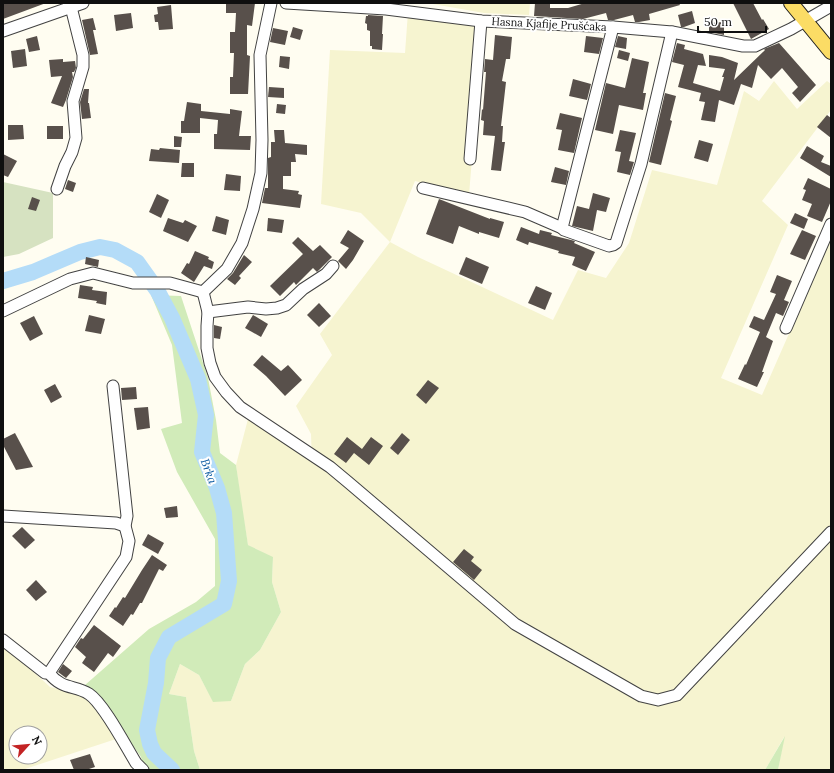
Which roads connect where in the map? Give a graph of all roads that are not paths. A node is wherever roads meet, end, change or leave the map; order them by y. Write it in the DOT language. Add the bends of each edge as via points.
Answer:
graph roads {
  1 [pos="83,3"];
  2 [pos="271,3"];
  3 [pos="286,3"];
  4 [pos="791,3"];
  5 [pos="831,6"];
  6 [pos="71,8"];
  7 [pos="481,21"];
  8 [pos="805,21"];
  9 [pos="613,27"];
  10 [pos="3,31"];
  11 [pos="672,32"];
  12 [pos="831,52"];
  13 [pos="470,159"];
  14 [pos="423,188"];
  15 [pos="57,189"];
  16 [pos="831,224"];
  17 [pos="562,228"];
  18 [pos="333,266"];
  19 [pos="203,292"];
  20 [pos="3,311"];
  21 [pos="208,312"];
  22 [pos="786,328"];
  23 [pos="113,386"];
  24 [pos="3,516"];
  25 [pos="125,526"];
  26 [pos="831,532"];
  27 [pos="3,640"];
  28 [pos="49,673"];
  29 [pos="143,770"];
  1 -- 6 [label="street"];
  2 -- 19 [label="street" via="260,55 261,173 253,209 242,243 227,269"];
  3 -- 7 [label="street, Hasna Kjafije Prušćaka" via="386,9"];
  4 -- 8 [label="main road"];
  5 -- 8 [label="street, Hasna Kjafije Prušćaka"];
  6 -- 10 [label="street"];
  6 -- 15 [label="street" via="84,67 73,101 76,138"];
  7 -- 9 [label="street, Hasna Kjafije Prušćaka"];
  7 -- 13 [label="street"];
  8 -- 11 [label="street, Hasna Kjafije Prušćaka" via="755,46"];
  8 -- 12 [label="main road"];
  9 -- 11 [label="street, Hasna Kjafije Prušćaka"];
  9 -- 17 [label="street"];
  11 -- 17 [label="street" via="641,164 616,243 609,246"];
  14 -- 17 [label="street" via="525,212"];
  16 -- 22 [label="street"];
  18 -- 21 [label="street" via="286,305 266,309 248,307"];
  19 -- 20 [label="street" via="170,283 133,284 94,273 70,278"];
  19 -- 21 [label="street"];
  21 -- 26 [label="street" via="206,326 210,363 215,377 240,407 342,477 516,624 641,696 658,700 677,695"];
  23 -- 25 [label="street" via="127,516"];
  24 -- 25 [label="street" via="116,523"];
  25 -- 28 [label="street" via="129,541 126,557"];
  27 -- 28 [label="street"];
  28 -- 29 [label="street" via="59,683 94,698"];
}
